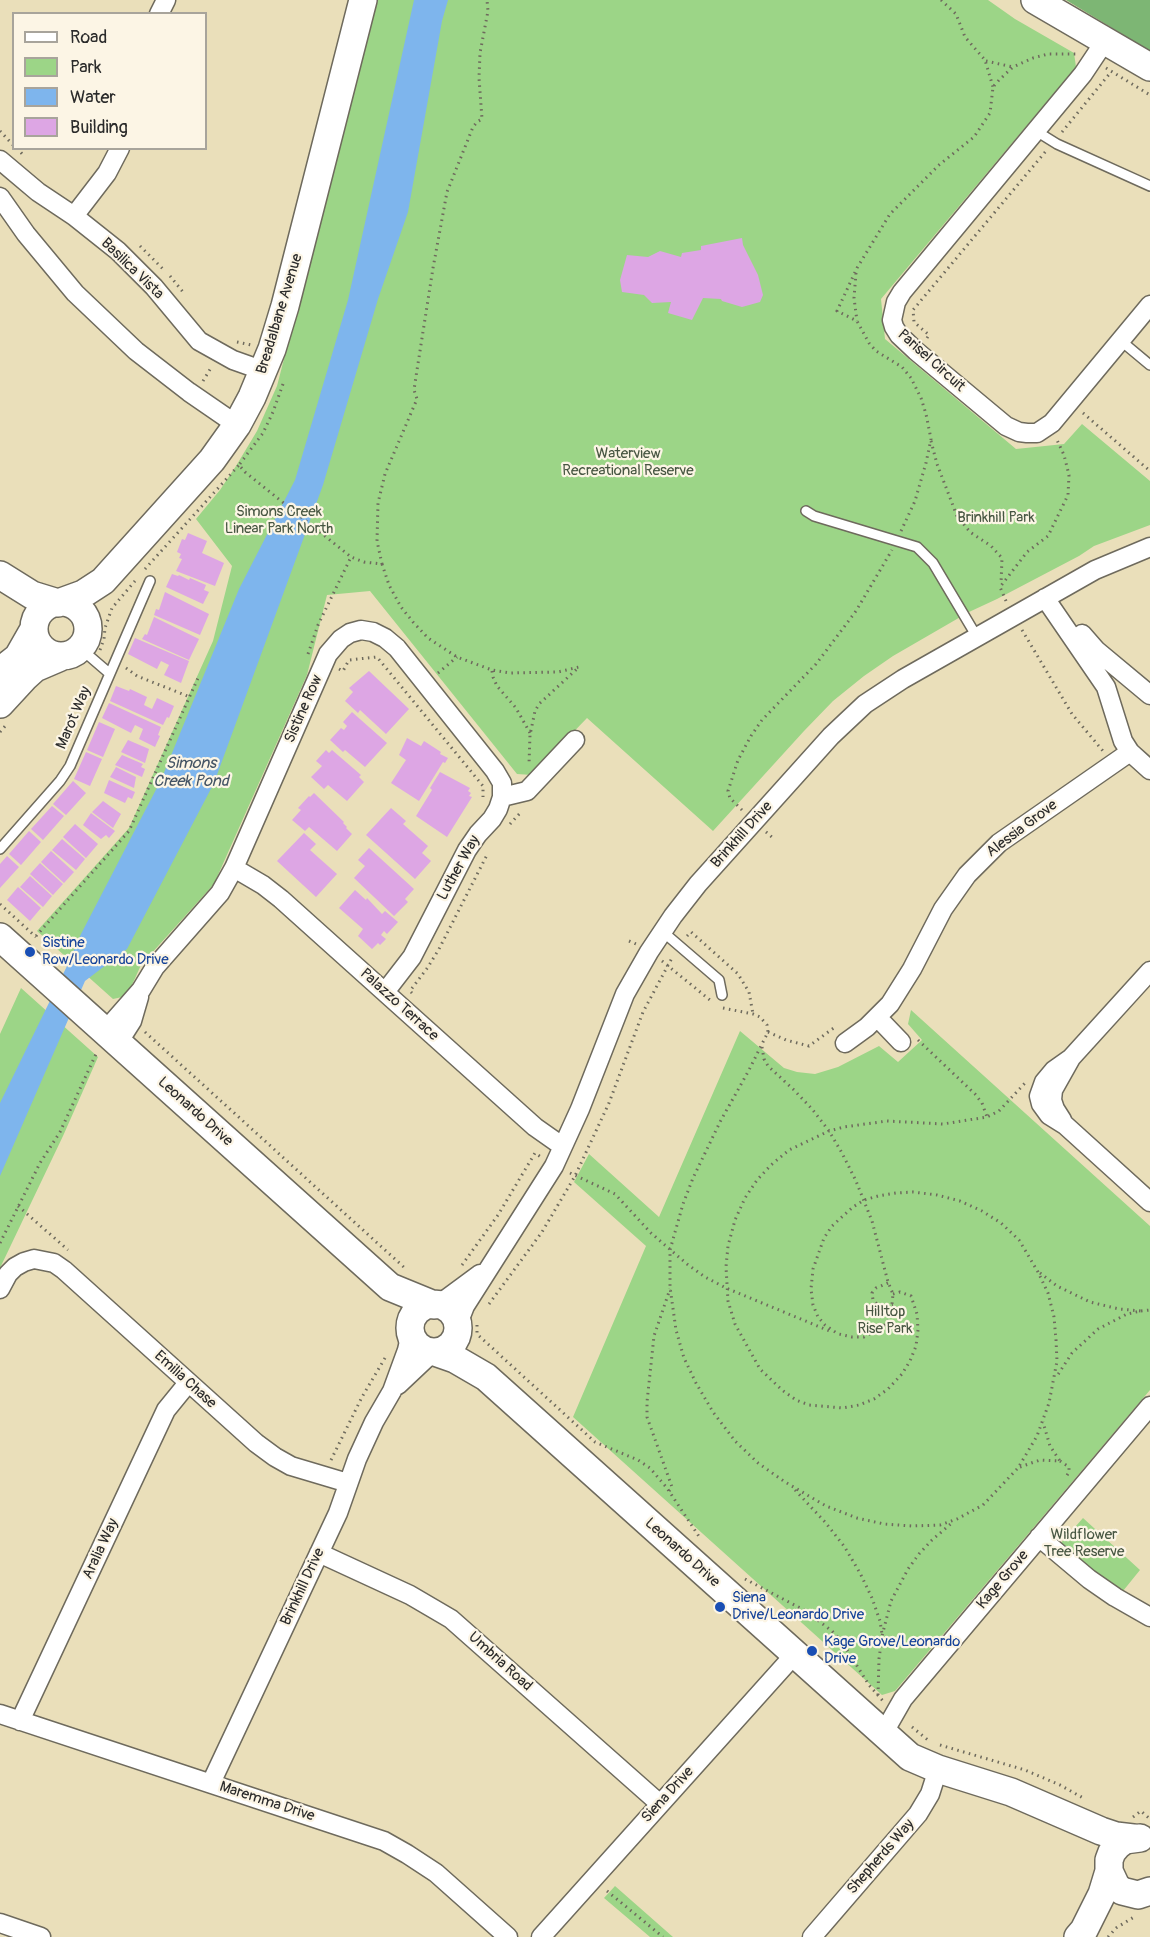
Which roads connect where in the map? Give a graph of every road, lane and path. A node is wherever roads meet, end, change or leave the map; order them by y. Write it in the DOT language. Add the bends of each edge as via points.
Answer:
graph roads {
  1 [pos="363,0"];
  2 [pos="487,0"];
  3 [pos="941,0"];
  4 [pos="1035,0"];
  5 [pos="1099,51"];
  6 [pos="985,60"];
  7 [pos="1013,67"];
  8 [pos="1150,68"];
  9 [pos="1112,72"];
  10 [pos="993,87"];
  11 [pos="1150,95"];
  12 [pos="0,131"];
  13 [pos="1036,131"];
  14 [pos="1053,142"];
  15 [pos="12,144"];
  16 [pos="119,150"];
  17 [pos="0,160"];
  18 [pos="1150,186"];
  19 [pos="0,197"];
  20 [pos="74,216"];
  21 [pos="857,268"];
  22 [pos="1150,305"];
  23 [pos="857,321"];
  24 [pos="1120,340"];
  25 [pos="916,351"];
  26 [pos="1150,365"];
  27 [pos="264,370"];
  28 [pos="1083,413"];
  29 [pos="237,425"];
  30 [pos="1044,429"];
  31 [pos="931,439"];
  32 [pos="252,449"];
  33 [pos="239,465"];
  34 [pos="1150,471"];
  35 [pos="806,511"];
  36 [pos="897,540"];
  37 [pos="1150,547"];
  38 [pos="351,557"];
  39 [pos="142,572"];
  40 [pos="1,576"];
  41 [pos="104,581"];
  42 [pos="135,581"];
  43 [pos="150,581"];
  44 [pos="1000,587"];
  45 [pos="1050,595"];
  46 [pos="59,603"];
  47 [pos="1014,616"];
  48 [pos="34,628"];
  49 [pos="977,637"];
  50 [pos="1027,639"];
  51 [pos="81,647"];
  52 [pos="457,657"];
  53 [pos="115,659"];
  54 [pos="325,662"];
  55 [pos="492,670"];
  56 [pos="0,671"];
  57 [pos="1122,672"];
  58 [pos="109,673"];
  59 [pos="198,678"];
  60 [pos="425,684"];
  61 [pos="1106,687"];
  62 [pos="1149,692"];
  63 [pos="190,697"];
  64 [pos="6,712"];
  65 [pos="0,732"];
  66 [pos="530,735"];
  67 [pos="575,740"];
  68 [pos="1123,758"];
  69 [pos="1150,770"];
  70 [pos="502,797"];
  71 [pos="483,801"];
  72 [pos="755,822"];
  73 [pos="774,839"];
  74 [pos="0,849"];
  75 [pos="234,868"];
  76 [pos="662,931"];
  77 [pos="36,936"];
  78 [pos="0,937"];
  79 [pos="629,941"];
  80 [pos="649,951"];
  81 [pos="1150,971"];
  82 [pos="391,985"];
  83 [pos="141,990"];
  84 [pos="411,991"];
  85 [pos="722,995"];
  86 [pos="877,1017"];
  87 [pos="132,1021"];
  88 [pos="100,1034"];
  89 [pos="906,1037"];
  90 [pos="845,1043"];
  91 [pos="762,1046"];
  92 [pos="1027,1080"];
  93 [pos="987,1118"];
  94 [pos="829,1131"];
  95 [pos="562,1146"];
  96 [pos="554,1166"];
  97 [pos="864,1200"];
  98 [pos="1150,1202"];
  99 [pos="18,1206"];
  100 [pos="0,1243"];
  101 [pos="68,1250"];
  102 [pos="670,1250"];
  103 [pos="460,1267"];
  104 [pos="488,1268"];
  105 [pos="1038,1272"];
  106 [pos="399,1279"];
  107 [pos="888,1282"];
  108 [pos="670,1287"];
  109 [pos="726,1288"];
  110 [pos="0,1289"];
  111 [pos="893,1294"];
  112 [pos="436,1305"];
  113 [pos="893,1305"];
  114 [pos="1150,1310"];
  115 [pos="1141,1311"];
  116 [pos="460,1318"];
  117 [pos="411,1332"];
  118 [pos="838,1334"];
  119 [pos="389,1351"];
  120 [pos="434,1352"];
  121 [pos="486,1377"];
  122 [pos="1054,1381"];
  123 [pos="188,1383"];
  124 [pos="392,1390"];
  125 [pos="1150,1406"];
  126 [pos="1043,1422"];
  127 [pos="327,1459"];
  128 [pos="1018,1468"];
  129 [pos="348,1483"];
  130 [pos="790,1485"];
  131 [pos="669,1491"];
  132 [pos="957,1519"];
  133 [pos="1039,1537"];
  134 [pos="702,1540"];
  135 [pos="319,1552"];
  136 [pos="738,1575"];
  137 [pos="1150,1617"];
  138 [pos="882,1636"];
  139 [pos="795,1654"];
  140 [pos="887,1712"];
  141 [pos="0,1714"];
  142 [pos="20,1720"];
  143 [pos="934,1743"];
  144 [pos="938,1769"];
  145 [pos="211,1784"];
  146 [pos="660,1804"];
  147 [pos="1071,1820"];
  148 [pos="1142,1837"];
  149 [pos="1108,1870"];
  150 [pos="607,1891"];
  151 [pos="1142,1899"];
  152 [pos="0,1923"];
  153 [pos="1090,1935"];
  154 [pos="41,1937"];
  155 [pos="508,1937"];
  156 [pos="542,1937"];
  157 [pos="663,1937"];
  158 [pos="812,1937"];
  1 -- 27 [label="street, Breadalbane Avenue" via="285,306"];
  2 -- 38 [label="path" via="480,53 482,119 473,127 447,192 414,390 417,399 385,474 378,503 377,541 382,564"];
  3 -- 6 [label="path" via="956,14 965,37"];
  4 -- 5 [label="street"];
  5 -- 7 [label="path" via="1048,54"];
  5 -- 8 [label="street"];
  5 -- 9 [label="path"];
  5 -- 13 [label="street, Parisel Circuit"];
  6 -- 7 [label="path"];
  6 -- 10 [label="path"];
  7 -- 10 [label="path"];
  9 -- 11 [label="path"];
  9 -- 14 [label="path"];
  10 -- 21 [label="path" via="990,113 974,137 939,165 890,214"];
  12 -- 15 [label="path"];
  13 -- 14 [label="lane"];
  13 -- 25 [label="street, Parisel Circuit" via="896,303 892,312 894,327"];
  14 -- 18 [label="lane"];
  14 -- 25 [label="path" via="913,310 914,322 929,335"];
  16 -- 20 [label="street" via="107,173"];
  17 -- 20 [label="street, Basilica Vista"];
  19 -- 29 [label="street" via="75,293 136,351"];
  20 -- 27 [label="street, Basilica Vista" via="118,251 199,341 233,360"];
  21 -- 23 [label="path"];
  21 -- 23 [label="path" via="837,311"];
  22 -- 24 [label="street"];
  23 -- 31 [label="path" via="876,351 902,367 911,378 921,398"];
  24 -- 26 [label="lane"];
  24 -- 30 [label="street"];
  25 -- 30 [label="street, Parisel Circuit" via="1006,426 1027,433"];
  27 -- 29 [label="street, Breadalbane Avenue"];
  28 -- 34 [label="path"];
  29 -- 41 [label="street, Breadalbane Avenue" via="198,476"];
  30 -- 44 [label="path" via="1059,442 1064,455 1068,495 1048,536 1027,552"];
  31 -- 36 [label="path" via="915,501"];
  31 -- 44 [label="path" via="957,516 1002,558"];
  32 -- 33 [label="path"];
  33 -- 38 [label="path"];
  33 -- 39 [label="path"];
  35 -- 36 [label="lane"];
  36 -- 49 [label="lane" via="917,547 933,563"];
  36 -- 72 [label="path" via="849,620 816,664 762,720 738,760 730,781 730,798"];
  37 -- 45 [label="street, Brinkhill Drive" via="1095,570"];
  38 -- 54 [label="path" via="307,654"];
  40 -- 46 [label="street" via="32,595"];
  40 -- 48 [label="street"];
  41 -- 46 [label="street, Breadalbane Avenue"];
  41 -- 51 [label="street, Breadalbane Avenue" via="93,603"];
  42 -- 51 [label="path" via="112,608 101,649"];
  43 -- 53 [label="lane, Marot Way"];
  44 -- 47 [label="path"];
  45 -- 47 [label="street, Brinkhill Drive"];
  45 -- 57 [label="street" via="1096,650"];
  45 -- 61 [label="street"];
  46 -- 48 [label="street" via="42,611"];
  46 -- 51 [label="street" via="68,603 82,612"];
  47 -- 49 [label="street, Brinkhill Drive"];
  48 -- 51 [label="street" via="46,652 54,655"];
  48 -- 56 [label="street" via="18,657"];
  49 -- 72 [label="street, Brinkhill Drive" via="865,704 831,736"];
  50 -- 68 [label="path" via="1072,714"];
  51 -- 58 [label="lane"];
  51 -- 64 [label="street" via="36,668 24,678"];
  52 -- 60 [label="path"];
  53 -- 58 [label="lane, Marot Way"];
  53 -- 63 [label="path" via="136,676"];
  54 -- 60 [label="street, Sistine Row" via="334,645 350,633 373,632 397,648"];
  54 -- 71 [label="path" via="344,671 349,660 377,657 483,786"];
  54 -- 75 [label="street, Sistine Row"];
  55 -- 66 [label="path" via="497,686 525,721"];
  57 -- 61 [label="street"];
  57 -- 62 [label="street"];
  58 -- 74 [label="lane, Marot Way" via="65,774"];
  59 -- 63 [label="path"];
  60 -- 70 [label="street, Sistine Row" via="495,771 502,783"];
  61 -- 68 [label="street" via="1123,741"];
  63 -- 77 [label="path" via="129,831"];
  64 -- 65 [label="path"];
  67 -- 70 [label="street" via="527,790"];
  68 -- 69 [label="street"];
  68 -- 86 [label="street, Alessia Grove" via="999,843 967,874 890,1004"];
  70 -- 82 [label="street, Luther Way" via="492,819 466,850 411,957"];
  72 -- 73 [label="path"];
  72 -- 76 [label="street, Brinkhill Drive" via="698,884"];
  75 -- 82 [label="street, Palazzo Terrace" via="263,885"];
  75 -- 83 [label="street, Sistine Row" via="220,893 155,967"];
  76 -- 80 [label="street, Brinkhill Drive"];
  76 -- 85 [label="lane" via="719,980"];
  78 -- 88 [label="street, Leonardo Drive"];
  79 -- 80 [label="path"];
  80 -- 91 [label="path" via="716,1005 760,1017 768,1032"];
  80 -- 95 [label="street, Brinkhill Drive" via="625,994"];
  81 -- 98 [label="street" via="1071,1058 1054,1070 1039,1096 1045,1110"];
  82 -- 84 [label="path"];
  82 -- 95 [label="street, Palazzo Terrace" via="536,1127"];
  83 -- 87 [label="street, Sistine Row"];
  83 -- 88 [label="street, Sistine Row"];
  86 -- 89 [label="street"];
  86 -- 90 [label="street, Alessia Grove"];
  87 -- 88 [label="street, Sistine Row"];
  87 -- 106 [label="path"];
  88 -- 99 [label="path" via="96,1054 60,1132"];
  88 -- 106 [label="street, Leonardo Drive"];
  89 -- 93 [label="path" via="975,1094"];
  91 -- 94 [label="path" via="768,1066"];
  91 -- 102 [label="path" via="693,1178"];
  92 -- 93 [label="path" via="999,1111"];
  93 -- 94 [label="path" via="943,1124 887,1121"];
  94 -- 97 [label="path"];
  94 -- 109 [label="path" via="789,1150 757,1180 745,1198 728,1246"];
  95 -- 96 [label="street, Brinkhill Drive"];
  96 -- 102 [label="path" via="615,1194"];
  96 -- 103 [label="path" via="535,1153 498,1215"];
  96 -- 104 [label="street, Brinkhill Drive"];
  97 -- 105 [label="path" via="914,1192 960,1201 1001,1223 1019,1240"];
  97 -- 107 [label="path"];
  97 -- 118 [label="path" via="832,1226 813,1269 813,1305 818,1317"];
  99 -- 100 [label="path"];
  99 -- 101 [label="path"];
  102 -- 108 [label="path"];
  102 -- 109 [label="path"];
  104 -- 112 [label="street, Brinkhill Drive"];
  104 -- 116 [label="street, Brinkhill Drive"];
  105 -- 115 [label="path" via="1090,1302"];
  105 -- 122 [label="path" via="1054,1317"];
  106 -- 112 [label="street, Leonardo Drive"];
  106 -- 117 [label="street, Leonardo Drive"];
  107 -- 111 [label="path"];
  107 -- 113 [label="path" via="876,1288 873,1300 878,1305"];
  108 -- 130 [label="path" via="684,1358 713,1412 758,1463"];
  108 -- 131 [label="path" via="654,1336 647,1402 647,1417 672,1487"];
  109 -- 111 [label="path" via="735,1323 760,1369 796,1400 825,1408 843,1408 874,1399 888,1389 910,1361 918,1329 915,1302 907,1294"];
  109 -- 118 [label="path"];
  110 -- 123 [label="street, Emilia Chase" via="15,1267 34,1259 54,1263"];
  111 -- 113 [label="path"];
  112 -- 116 [label="street"];
  112 -- 117 [label="street" via="419,1310 411,1323"];
  113 -- 118 [label="path" via="888,1322 875,1333 864,1337"];
  114 -- 115 [label="path"];
  115 -- 122 [label="path" via="1112,1321 1084,1340"];
  116 -- 120 [label="street" via="455,1341"];
  116 -- 121 [label="street, Leonardo Drive" via="466,1346"];
  116 -- 131 [label="path" via="477,1318 477,1334 595,1442 638,1460"];
  117 -- 120 [label="street" via="419,1346"];
  117 -- 124 [label="street, Brinkhill Drive"];
  119 -- 127 [label="path" via="332,1460"];
  120 -- 121 [label="street, Leonardo Drive"];
  120 -- 124 [label="street, Brinkhill Drive"];
  121 -- 139 [label="street, Leonardo Drive"];
  122 -- 126 [label="path"];
  123 -- 129 [label="street, Emilia Chase" via="275,1457 307,1472"];
  123 -- 142 [label="street, Aralia Way" via="166,1410"];
  124 -- 129 [label="street, Brinkhill Drive"];
  125 -- 133 [label="street, Kage Grove"];
  126 -- 128 [label="path"];
  126 -- 128 [label="path" via="1050,1446 1060,1461 1040,1460"];
  128 -- 132 [label="path" via="983,1505"];
  129 -- 135 [label="street, Brinkhill Drive"];
  130 -- 132 [label="path" via="826,1506 884,1524 940,1525"];
  130 -- 138 [label="path" via="844,1546 872,1598"];
  131 -- 134 [label="path"];
  132 -- 138 [label="path" via="932,1539 908,1569 891,1601"];
  133 -- 137 [label="street" via="1089,1579"];
  133 -- 140 [label="street, Kage Grove"];
  135 -- 145 [label="street, Brinkhill Drive"];
  135 -- 146 [label="street, Umbria Road" via="451,1619"];
  136 -- 140 [label="path" via="804,1610 832,1631"];
  138 -- 140 [label="path" via="879,1659"];
  139 -- 140 [label="street, Leonardo Drive"];
  139 -- 146 [label="street, Siena Drive"];
  140 -- 143 [label="path"];
  140 -- 144 [label="street, Leonardo Drive" via="910,1757"];
  141 -- 142 [label="street, Maremma Drive"];
  142 -- 145 [label="street, Maremma Drive"];
  144 -- 147 [label="street, Leonardo Drive" via="1011,1792"];
  144 -- 158 [label="street, Shepherds Way" via="918,1814"];
  145 -- 155 [label="street, Maremma Drive" via="384,1841 436,1873"];
  146 -- 156 [label="street, Siena Drive"];
  147 -- 148 [label="street, Leonardo Drive" via="1116,1836"];
  147 -- 149 [label="street, Leonardo Drive" via="1098,1849"];
  148 -- 149 [label="street" via="1125,1840 1112,1852"];
  149 -- 151 [label="street, Leonardo Drive" via="1122,1891"];
  149 -- 153 [label="street"];
  150 -- 157 [label="path"];
  151 -- 153 [label="street"];
  151 -- 153 [label="path" via="1116,1928"];
  152 -- 154 [label="street"];
}
